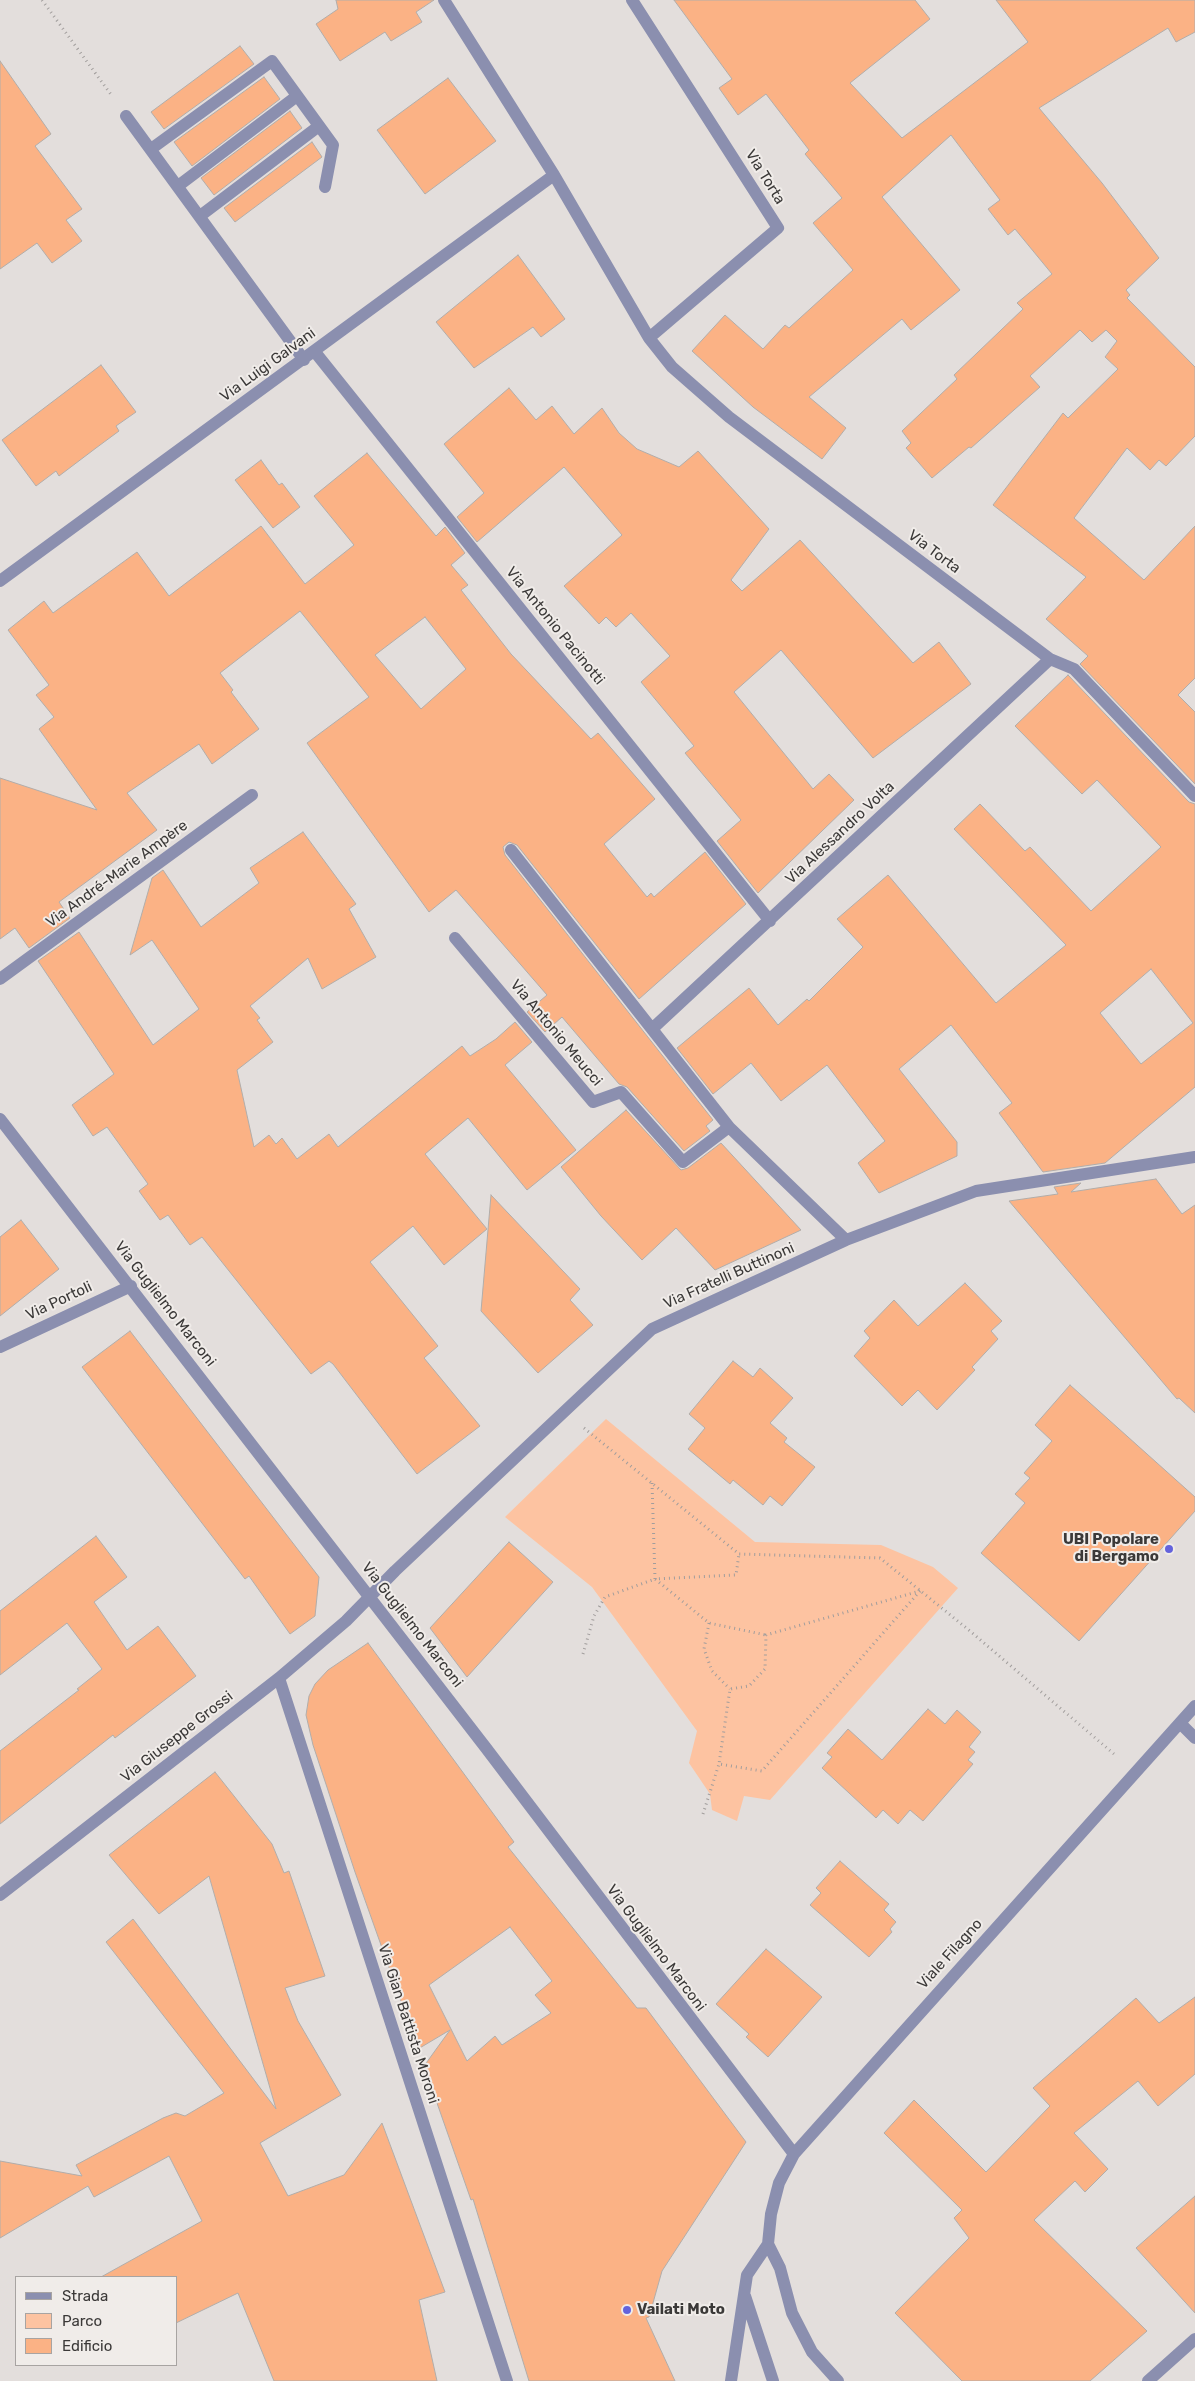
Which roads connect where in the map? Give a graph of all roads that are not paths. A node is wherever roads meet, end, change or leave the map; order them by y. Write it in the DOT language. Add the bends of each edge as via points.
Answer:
graph roads {
  1 [pos="444,0"];
  2 [pos="632,0"];
  3 [pos="297,96"];
  4 [pos="126,116"];
  5 [pos="319,126"];
  6 [pos="151,149"];
  7 [pos="554,175"];
  8 [pos="178,186"];
  9 [pos="325,187"];
  10 [pos="200,216"];
  11 [pos="649,338"];
  12 [pos="315,352"];
  13 [pos="304,360"];
  14 [pos="0,580"];
  15 [pos="1050,659"];
  16 [pos="252,795"];
  17 [pos="1195,796"];
  18 [pos="511,850"];
  19 [pos="770,921"];
  20 [pos="455,938"];
  21 [pos="0,979"];
  22 [pos="652,1029"];
  23 [pos="0,1119"];
  24 [pos="729,1127"];
  25 [pos="1195,1157"];
  26 [pos="846,1240"];
  27 [pos="131,1286"];
  28 [pos="0,1347"];
  29 [pos="369,1597"];
  30 [pos="279,1678"];
  31 [pos="1195,1706"];
  32 [pos="1180,1723"];
  33 [pos="1195,1738"];
  34 [pos="0,1896"];
  35 [pos="794,2154"];
  36 [pos="768,2244"];
  37 [pos="744,2294"];
  38 [pos="1195,2339"];
  39 [pos="507,2381"];
  40 [pos="731,2381"];
  41 [pos="773,2381"];
  42 [pos="838,2381"];
  43 [pos="1148,2381"];
  1 -- 7 [label="street, Via Torta"];
  2 -- 11 [label="street, Via Torta" via="778,228"];
  3 -- 5 [label="street"];
  3 -- 6 [label="street" via="272,61"];
  3 -- 8 [label="street"];
  4 -- 6 [label="street"];
  5 -- 9 [label="street" via="333,145"];
  5 -- 10 [label="street"];
  6 -- 8 [label="street"];
  7 -- 11 [label="street, Via Torta"];
  7 -- 12 [label="street, Via Luigi Galvani"];
  8 -- 10 [label="street"];
  10 -- 13 [label="street"];
  11 -- 15 [label="street, Via Torta" via="672,367 729,417"];
  12 -- 13 [label="street, Via Luigi Galvani"];
  12 -- 19 [label="street, Via Antonio Pacinotti"];
  13 -- 14 [label="street, Via Luigi Galvani"];
  15 -- 17 [label="street, Via Torta" via="1074,669"];
  15 -- 19 [label="street, Via Alessandro Volta"];
  16 -- 21 [label="street, Via André-Marie Ampère"];
  18 -- 22 [label="street"];
  19 -- 22 [label="street, Via Alessandro Volta"];
  20 -- 24 [label="street, Via Antonio Meucci" via="593,1102 621,1092 683,1162"];
  22 -- 24 [label="street"];
  23 -- 27 [label="street, Via Guglielmo Marconi"];
  24 -- 26 [label="street"];
  25 -- 26 [label="street, Via Fratelli Buttinoni" via="976,1190"];
  26 -- 29 [label="street, Via Fratelli Buttinoni" via="652,1329"];
  27 -- 28 [label="street, Via Portoli"];
  27 -- 29 [label="street, Via Guglielmo Marconi"];
  29 -- 30 [label="street, Via Giuseppe Grossi"];
  29 -- 35 [label="street, Via Guglielmo Marconi"];
  30 -- 34 [label="street, Via Giuseppe Grossi"];
  30 -- 39 [label="street, Via Gian Battista Moroni"];
  31 -- 32 [label="street, Viale Filagno"];
  32 -- 33 [label="street"];
  32 -- 35 [label="street, Viale Filagno"];
  35 -- 36 [label="street, Viale Filagno" via="779,2184 770,2214"];
  36 -- 37 [label="street" via="747,2275"];
  36 -- 42 [label="street" via="780,2268 792,2313 812,2352"];
  37 -- 40 [label="street"];
  37 -- 41 [label="street"];
  38 -- 43 [label="street"];
}
